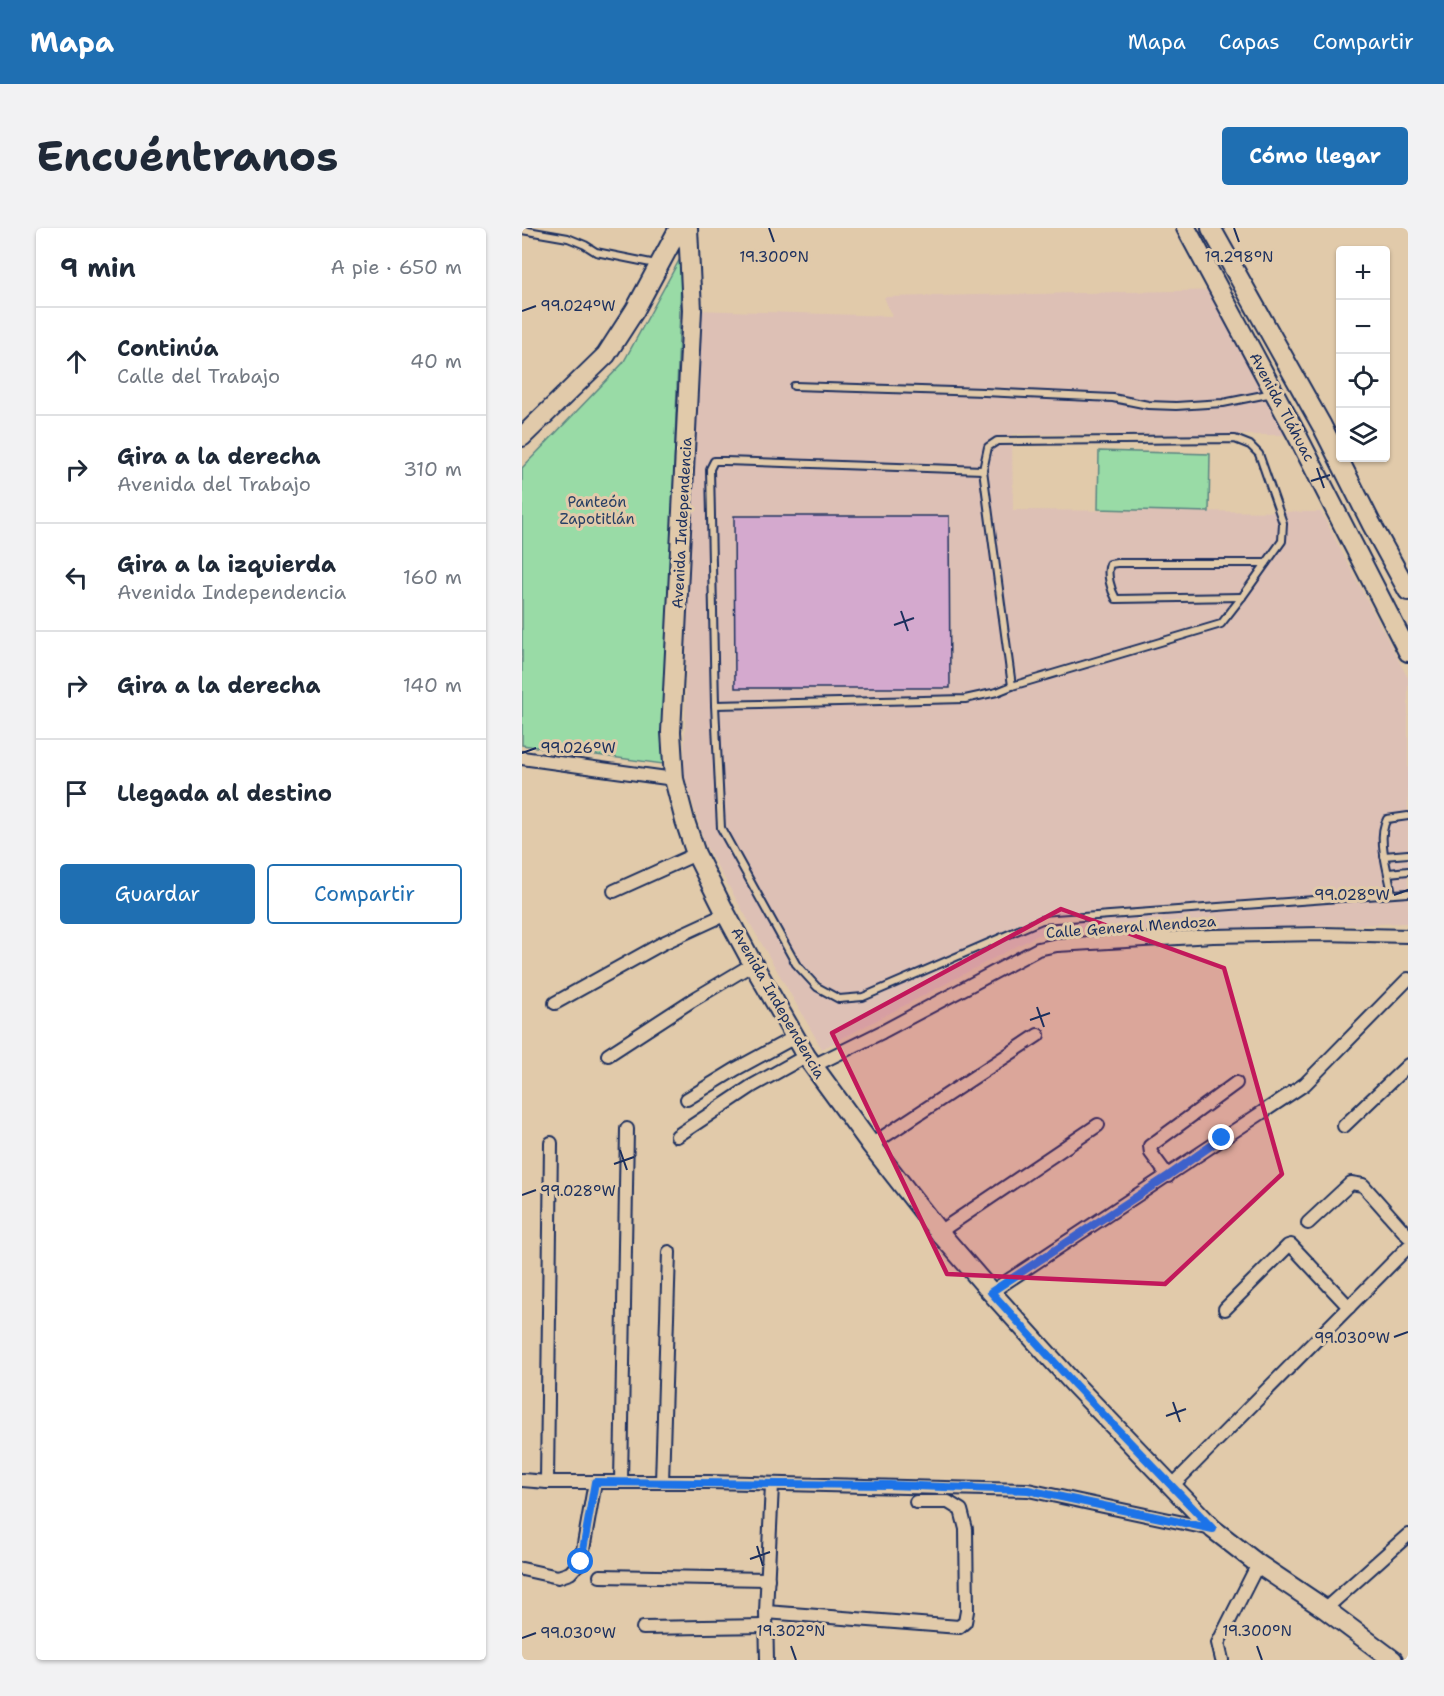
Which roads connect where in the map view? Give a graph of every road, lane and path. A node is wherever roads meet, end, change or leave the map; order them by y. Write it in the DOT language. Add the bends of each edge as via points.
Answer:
graph roads {
  1 [pos="679,228"];
  2 [pos="688,228"];
  3 [pos="1186,228"];
  4 [pos="1211,228"];
  5 [pos="522,230"];
  6 [pos="659,265"];
  7 [pos="794,386"];
  8 [pos="1274,393"];
  9 [pos="1322,426"];
  10 [pos="522,437"];
  11 [pos="1298,437"];
  12 [pos="983,470"];
  13 [pos="1266,563"];
  14 [pos="1408,591"];
  15 [pos="1242,597"];
  16 [pos="1408,652"];
  17 [pos="1012,686"];
  18 [pos="716,705"];
  19 [pos="522,758"];
  20 [pos="674,779"];
  21 [pos="1408,816"];
  22 [pos="696,854"];
  23 [pos="1408,854"];
  24 [pos="1384,856"];
  25 [pos="1408,871"];
  26 [pos="1389,873"];
  27 [pos="614,891"];
  28 [pos="1408,893"];
  29 [pos="1392,894"];
  30 [pos="726,914"];
  31 [pos="1408,936"];
  32 [pos="753,964"];
  33 [pos="1408,979"];
  34 [pos="555,1003"];
  35 [pos="1038,1035"];
  36 [pos="795,1037"];
  37 [pos="608,1055"];
  38 [pos="809,1061"];
  39 [pos="1408,1065"];
  40 [pos="1236,1083"];
  41 [pos="687,1099"];
  42 [pos="1098,1125"];
  43 [pos="1344,1126"];
  44 [pos="627,1129"];
  45 [pos="677,1136"];
  46 [pos="550,1143"];
  47 [pos="871,1145"];
  48 [pos="1168,1176"];
  49 [pos="1308,1223"];
  50 [pos="939,1232"];
  51 [pos="1408,1236"];
  52 [pos="1408,1247"];
  53 [pos="669,1252"];
  54 [pos="991,1292"];
  55 [pos="1349,1306"];
  56 [pos="1225,1309"];
  57 [pos="522,1480"];
  58 [pos="547,1482"];
  59 [pos="595,1482"];
  60 [pos="621,1482"];
  61 [pos="662,1482"];
  62 [pos="772,1485"];
  63 [pos="1171,1487"];
  64 [pos="916,1502"];
  65 [pos="1213,1529"];
  66 [pos="1408,1535"];
  67 [pos="1258,1564"];
  68 [pos="522,1569"];
  69 [pos="600,1576"];
  70 [pos="768,1579"];
  71 [pos="1325,1609"];
  72 [pos="766,1612"];
  73 [pos="766,1626"];
  74 [pos="643,1628"];
  75 [pos="767,1660"];
  76 [pos="1222,1660"];
  77 [pos="1393,1660"];
  1 -- 6 [label="street"];
  2 -- 20 [label="street, Avenida Independencia" via="692,310 671,732"];
  3 -- 8 [label="street, Avenida Tláhuac"];
  4 -- 9 [label="street, Avenida Tláhuac"];
  5 -- 6 [label="lane" via="568,238 597,252"];
  6 -- 10 [label="street" via="606,355"];
  7 -- 8 [label="lane" via="1113,398 1176,406 1223,403"];
  8 -- 11 [label="street, Avenida Tláhuac"];
  9 -- 11 [label="street"];
  9 -- 14 [label="street, Avenida Tláhuac"];
  11 -- 16 [label="street, Avenida Tláhuac"];
  12 -- 13 [label="lane" via="988,447 997,441 1234,439 1250,445 1258,454 1283,523 1282,541"];
  12 -- 17 [label="lane"];
  12 -- 18 [label="lane" via="714,461 710,469"];
  13 -- 15 [label="lane"];
  13 -- 15 [label="lane" via="1118,563 1108,568 1116,599"];
  15 -- 17 [label="lane" via="1221,624"];
  17 -- 18 [label="lane" via="965,699"];
  18 -- 29 [label="lane" via="721,828 796,964 817,987 839,999 863,997 1042,920"];
  19 -- 20 [label="street"];
  20 -- 22 [label="street, Avenida Independencia"];
  21 -- 24 [label="lane" via="1387,819 1382,838"];
  22 -- 27 [label="street"];
  22 -- 30 [label="street, Avenida Independencia"];
  23 -- 24 [label="lane"];
  24 -- 26 [label="lane"];
  25 -- 26 [label="lane"];
  26 -- 29 [label="lane"];
  28 -- 29 [label="lane"];
  30 -- 32 [label="street, Avenida Independencia"];
  30 -- 34 [label="street" via="663,943"];
  31 -- 38 [label="street, Calle General Mendoza" via="1213,936 1057,945 1038,949 882,1032"];
  32 -- 36 [label="street, Avenida Independencia"];
  32 -- 37 [label="street"];
  33 -- 48 [label="street" via="1305,1084"];
  35 -- 47 [label="street"];
  36 -- 38 [label="street, Avenida Independencia"];
  36 -- 41 [label="street"];
  38 -- 45 [label="street, Calle General Mendoza" via="752,1086"];
  38 -- 47 [label="street, Avenida Independencia"];
  39 -- 43 [label="street"];
  40 -- 48 [label="street" via="1150,1146 1150,1153"];
  42 -- 50 [label="street"];
  44 -- 60 [label="street"];
  46 -- 58 [label="street"];
  47 -- 50 [label="street, Avenida Independencia"];
  48 -- 54 [label="street"];
  49 -- 51 [label="street" via="1351,1183 1357,1183"];
  50 -- 54 [label="street, Avenida Independencia"];
  52 -- 55 [label="street"];
  53 -- 61 [label="street"];
  54 -- 63 [label="street, Avenida Independencia"];
  55 -- 56 [label="street" via="1291,1245"];
  55 -- 63 [label="street"];
  57 -- 58 [label="street"];
  58 -- 59 [label="street"];
  59 -- 60 [label="street"];
  59 -- 68 [label="street" via="581,1562 570,1573 558,1577"];
  60 -- 61 [label="street"];
  61 -- 62 [label="street"];
  62 -- 65 [label="street" via="1028,1490"];
  62 -- 70 [label="street"];
  63 -- 65 [label="street, Avenida Independencia"];
  64 -- 72 [label="street" via="948,1502 961,1510 966,1529 967,1611 965,1622 959,1627"];
  65 -- 67 [label="street, Avenida Independencia"];
  66 -- 71 [label="street"];
  67 -- 71 [label="street, Avenida Independencia"];
  67 -- 76 [label="street" via="1218,1643"];
  69 -- 70 [label="street"];
  70 -- 72 [label="street"];
  71 -- 77 [label="street, Avenida Independencia"];
  72 -- 73 [label="street"];
  73 -- 74 [label="street"];
  73 -- 75 [label="street"];
}
